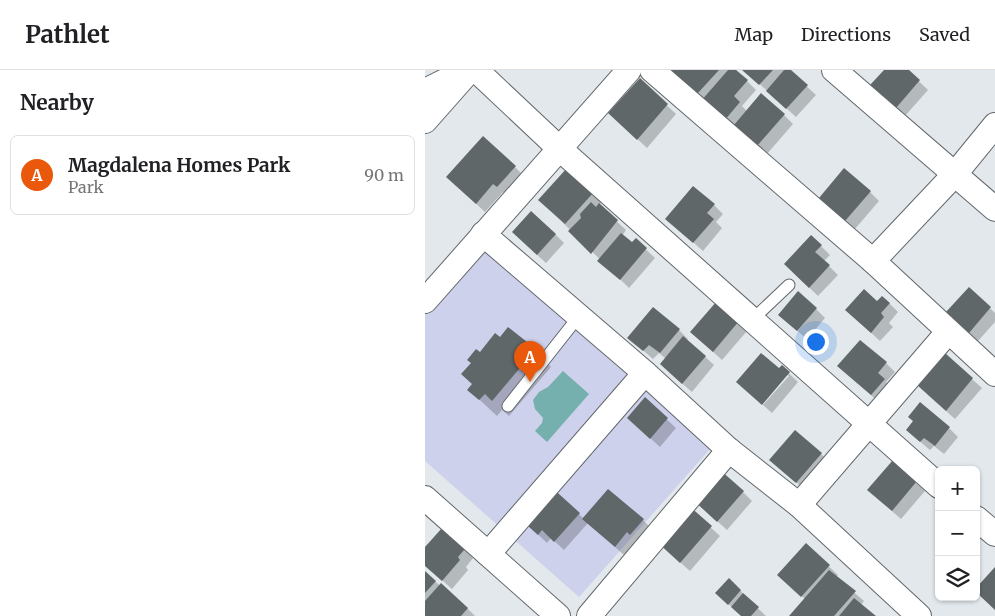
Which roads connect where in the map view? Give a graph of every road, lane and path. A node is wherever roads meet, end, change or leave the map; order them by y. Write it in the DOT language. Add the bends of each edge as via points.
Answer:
graph roads {
  1 [pos="468,70"];
  2 [pos="475,70"];
  3 [pos="629,70"];
  4 [pos="652,70"];
  5 [pos="834,70"];
  6 [pos="425,91"];
  7 [pos="425,121"];
  8 [pos="995,125"];
  9 [pos="561,150"];
  10 [pos="955,174"];
  11 [pos="995,209"];
  12 [pos="483,234"];
  13 [pos="873,261"];
  14 [pos="789,284"];
  15 [pos="425,301"];
  16 [pos="579,316"];
  17 [pos="753,319"];
  18 [pos="948,332"];
  19 [pos="645,372"];
  20 [pos="995,374"];
  21 [pos="508,406"];
  22 [pos="869,425"];
  23 [pos="729,450"];
  24 [pos="935,483"];
  25 [pos="425,498"];
  26 [pos="799,505"];
  27 [pos="980,521"];
  28 [pos="995,534"];
  29 [pos="488,554"];
  30 [pos="558,616"];
  31 [pos="589,616"];
  32 [pos="919,616"];
  1 -- 6 [label="street"];
  1 -- 7 [label="street"];
  2 -- 9 [label="street"];
  3 -- 9 [label="street"];
  4 -- 13 [label="street"];
  5 -- 10 [label="street"];
  8 -- 10 [label="street"];
  9 -- 12 [label="street"];
  9 -- 17 [label="street"];
  10 -- 11 [label="street"];
  10 -- 13 [label="street"];
  12 -- 15 [label="street"];
  12 -- 16 [label="street"];
  13 -- 18 [label="street"];
  14 -- 17 [label="lane"];
  16 -- 19 [label="street"];
  16 -- 21 [label="lane"];
  17 -- 22 [label="street"];
  18 -- 20 [label="street"];
  18 -- 22 [label="street"];
  19 -- 23 [label="street"];
  19 -- 29 [label="street"];
  22 -- 24 [label="street"];
  22 -- 26 [label="street"];
  23 -- 26 [label="street"];
  23 -- 31 [label="street"];
  25 -- 29 [label="street"];
  26 -- 32 [label="street"];
  27 -- 28 [label="street"];
  29 -- 30 [label="street"];
}
